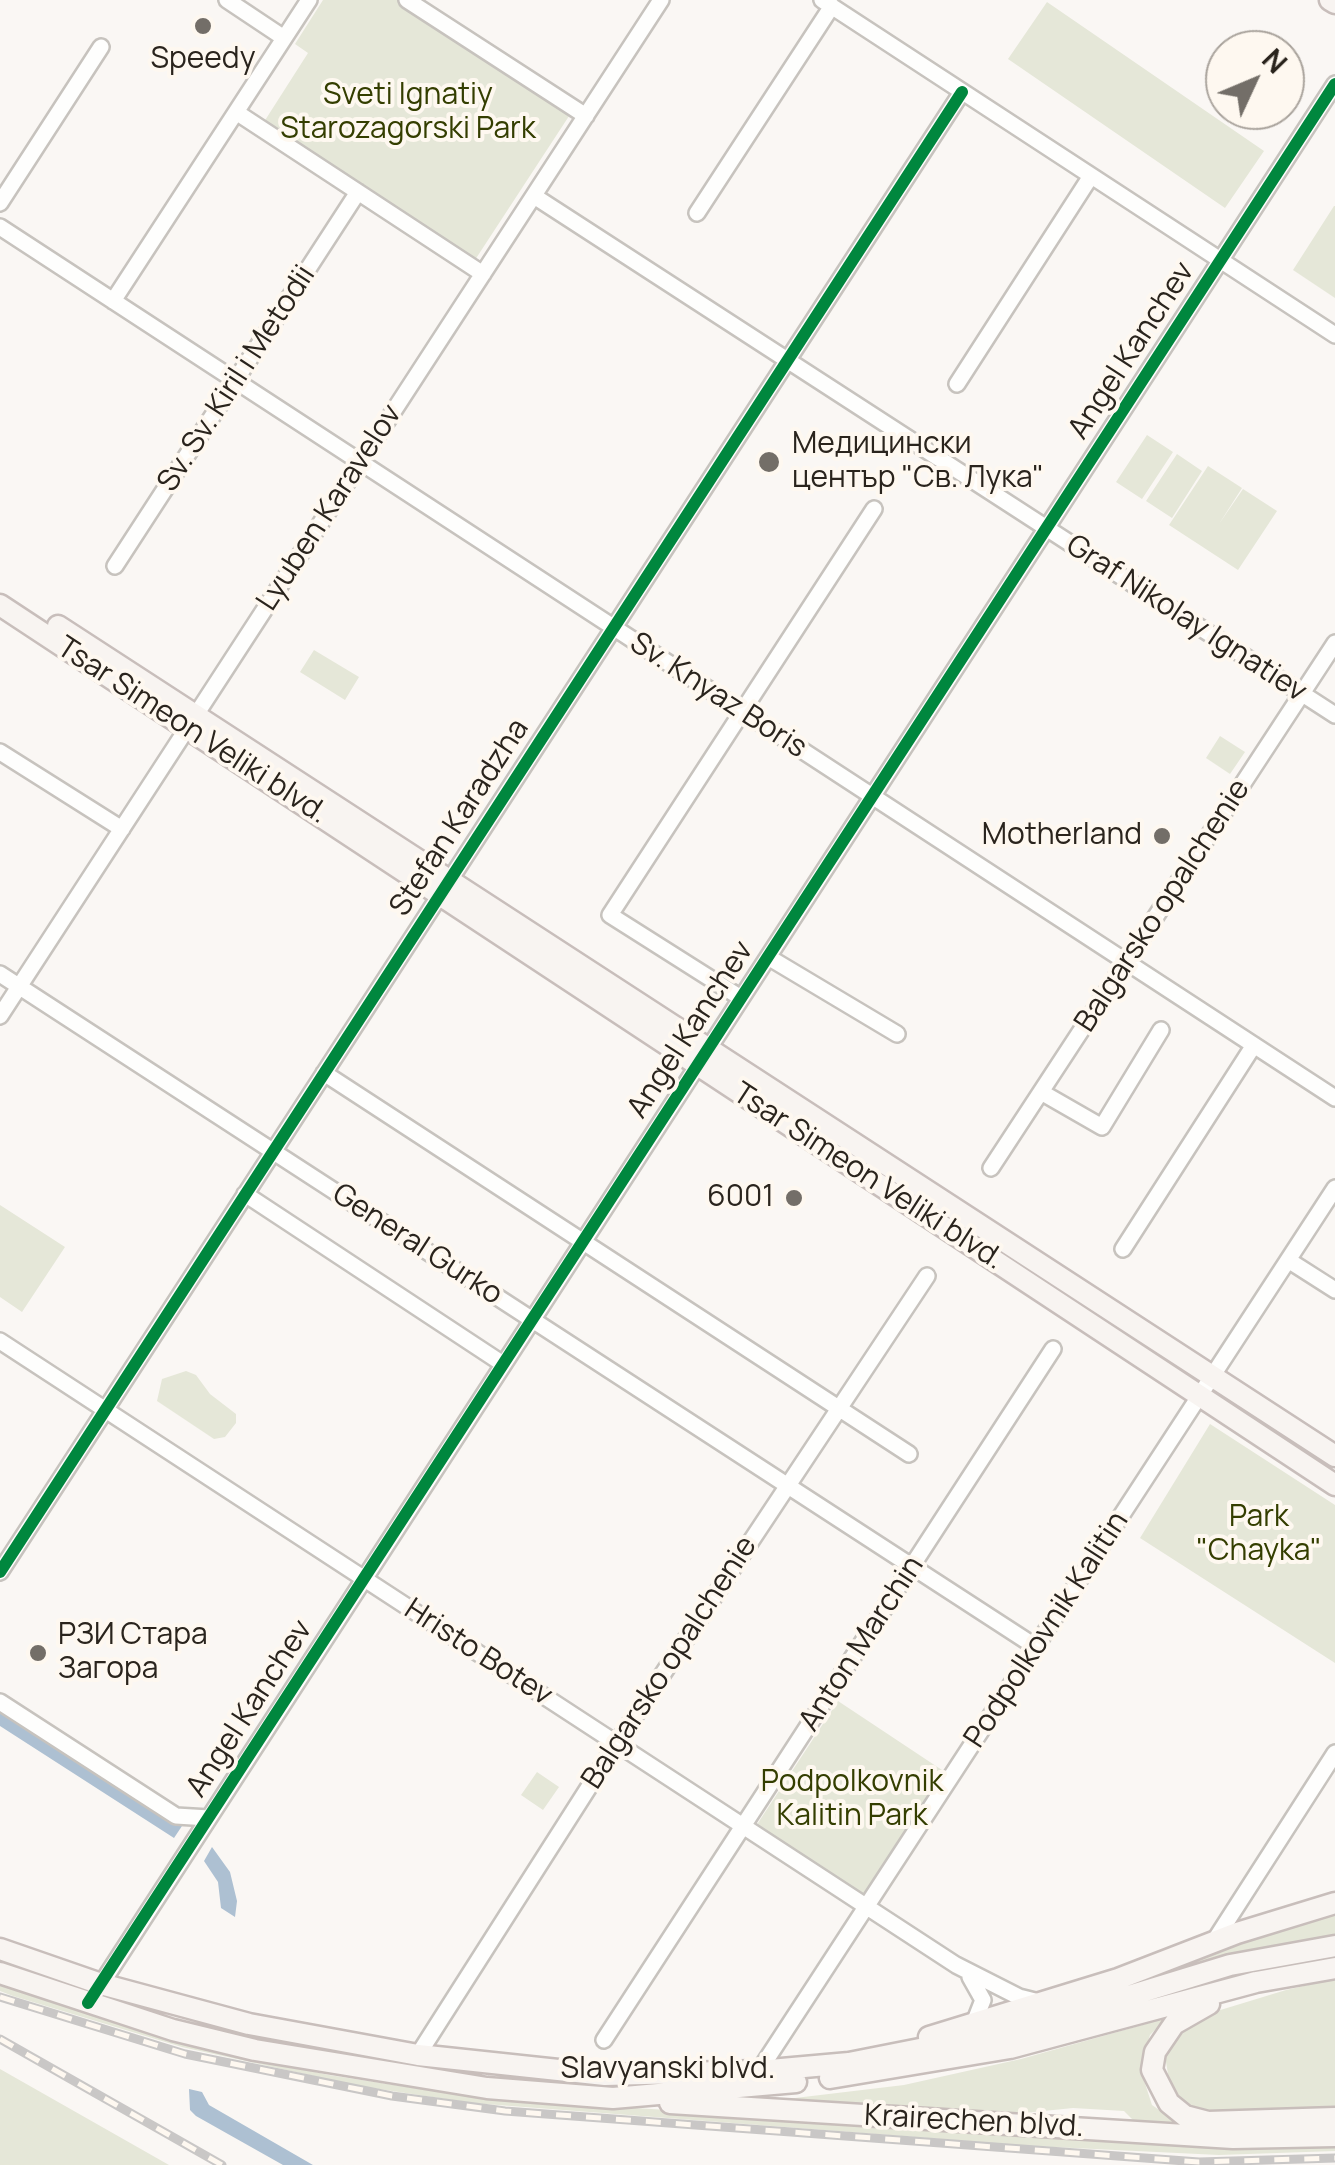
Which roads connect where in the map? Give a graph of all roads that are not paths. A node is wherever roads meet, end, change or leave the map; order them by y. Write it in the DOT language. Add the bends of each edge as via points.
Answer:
graph roads {
  1 [pos="227,0"];
  2 [pos="308,0"];
  3 [pos="407,0"];
  4 [pos="661,0"];
  5 [pos="827,3"];
  6 [pos="284,38"];
  7 [pos="101,46"];
  8 [pos="1335,84"];
  9 [pos="962,92"];
  10 [pos="236,112"];
  11 [pos="586,116"];
  12 [pos="1091,176"];
  13 [pos="358,192"];
  14 [pos="534,196"];
  15 [pos="0,203"];
  16 [pos="697,213"];
  17 [pos="0,227"];
  18 [pos="1220,260"];
  19 [pos="483,274"];
  20 [pos="113,301"];
  21 [pos="1335,335"];
  22 [pos="788,360"];
  23 [pos="236,381"];
  24 [pos="957,384"];
  25 [pos="360,462"];
  26 [pos="874,509"];
  27 [pos="1046,528"];
  28 [pos="115,566"];
  29 [pos="0,588"];
  30 [pos="0,604"];
  31 [pos="614,628"];
  32 [pos="1335,643"];
  33 [pos="1302,694"];
  34 [pos="742,712"];
  35 [pos="1335,716"];
  36 [pos="191,722"];
  37 [pos="0,752"];
  38 [pos="872,796"];
  39 [pos="122,829"];
  40 [pos="445,888"];
  41 [pos="768,957"];
  42 [pos="1126,962"];
  43 [pos="0,974"];
  44 [pos="19,986"];
  45 [pos="741,998"];
  46 [pos="0,1016"];
  47 [pos="1161,1030"];
  48 [pos="896,1034"];
  49 [pos="1254,1045"];
  50 [pos="703,1057"];
  51 [pos="324,1073"];
  52 [pos="1041,1092"];
  53 [pos="1335,1098"];
  54 [pos="273,1152"];
  55 [pos="992,1168"];
  56 [pos="1335,1188"];
  57 [pos="246,1194"];
  58 [pos="953,1221"];
  59 [pos="582,1243"];
  60 [pos="1123,1249"];
  61 [pos="1288,1260"];
  62 [pos="927,1276"];
  63 [pos="1335,1290"];
  64 [pos="532,1320"];
  65 [pos="0,1341"];
  66 [pos="1053,1349"];
  67 [pos="504,1364"];
  68 [pos="1212,1376"];
  69 [pos="1200,1396"];
  70 [pos="838,1408"];
  71 [pos="105,1410"];
  72 [pos="908,1454"];
  73 [pos="1335,1456"];
  74 [pos="786,1485"];
  75 [pos="1335,1486"];
  76 [pos="912,1566"];
  77 [pos="0,1572"];
  78 [pos="365,1579"];
  79 [pos="1036,1647"];
  80 [pos="0,1702"];
  81 [pos="617,1743"];
  82 [pos="1335,1753"];
  83 [pos="209,1818"];
  84 [pos="744,1826"];
  85 [pos="1335,1903"];
  86 [pos="866,1906"];
  87 [pos="1212,1943"];
  88 [pos="1335,1946"];
  89 [pos="0,1949"];
  90 [pos="956,1964"];
  91 [pos="1335,1968"];
  92 [pos="0,1972"];
  93 [pos="1256,1982"];
  94 [pos="101,1984"];
  95 [pos="1039,2002"];
  96 [pos="88,2003"];
  97 [pos="974,2022"];
  98 [pos="604,2040"];
  99 [pos="418,2055"];
  100 [pos="849,2063"];
  101 [pos="758,2072"];
  102 [pos="614,2098"];
  103 [pos="1335,2118"];
  104 [pos="1335,2136"];
  1 -- 6 [label="street"];
  2 -- 6 [label="street"];
  3 -- 11 [label="street"];
  4 -- 11 [label="street, Lyuben Karavelov"];
  5 -- 9 [label="street"];
  5 -- 16 [label="street"];
  6 -- 10 [label="street"];
  7 -- 15 [label="street"];
  8 -- 18 [label="street, Angel Kanchev"];
  9 -- 12 [label="street"];
  9 -- 22 [label="street, Stefan Karadzha"];
  10 -- 13 [label="street"];
  10 -- 20 [label="street"];
  11 -- 14 [label="street, Lyuben Karavelov"];
  12 -- 18 [label="street"];
  12 -- 24 [label="street"];
  13 -- 19 [label="street"];
  13 -- 23 [label="street, Sv. Sv. Kiril i Metodii"];
  14 -- 19 [label="street, Lyuben Karavelov"];
  14 -- 22 [label="street, Graf Nikolay Ignatiev"];
  17 -- 20 [label="street, Sv. Knyaz Boris"];
  18 -- 21 [label="street"];
  18 -- 27 [label="street, Angel Kanchev"];
  19 -- 25 [label="street, Lyuben Karavelov"];
  20 -- 23 [label="street, Sv. Knyaz Boris"];
  22 -- 27 [label="street, Graf Nikolay Ignatiev"];
  22 -- 31 [label="street, Stefan Karadzha"];
  23 -- 25 [label="street, Sv. Knyaz Boris"];
  23 -- 28 [label="street, Sv. Sv. Kiril i Metodii"];
  25 -- 31 [label="street, Sv. Knyaz Boris"];
  25 -- 36 [label="street, Lyuben Karavelov"];
  26 -- 34 [label="street"];
  27 -- 33 [label="street, Graf Nikolay Ignatiev"];
  27 -- 38 [label="street, Angel Kanchev"];
  29 -- 36 [label="main road, Tsar Simeon Veliki blvd."];
  30 -- 36 [label="main road, Tsar Simeon Veliki blvd."];
  31 -- 34 [label="street, Sv. Knyaz Boris"];
  31 -- 40 [label="street, Stefan Karadzha"];
  32 -- 33 [label="street, Balgarsko opalchenie"];
  33 -- 35 [label="street, Graf Nikolay Ignatiev"];
  33 -- 42 [label="street, Balgarsko opalchenie"];
  34 -- 38 [label="street, Sv. Knyaz Boris"];
  34 -- 45 [label="street" via="610,914"];
  36 -- 39 [label="street, Lyuben Karavelov"];
  36 -- 40 [label="main road, Tsar Simeon Veliki blvd."];
  37 -- 39 [label="street"];
  38 -- 41 [label="street, Angel Kanchev"];
  38 -- 42 [label="street, Sv. Knyaz Boris"];
  39 -- 44 [label="street, Lyuben Karavelov"];
  40 -- 50 [label="main road, Tsar Simeon Veliki blvd."];
  40 -- 51 [label="street, Stefan Karadzha"];
  41 -- 45 [label="street, Angel Kanchev"];
  41 -- 48 [label="street"];
  42 -- 49 [label="street, Sv. Knyaz Boris"];
  42 -- 52 [label="street, Balgarsko opalchenie"];
  43 -- 44 [label="street, General Gurko"];
  44 -- 46 [label="street, Lyuben Karavelov"];
  44 -- 54 [label="street, General Gurko"];
  45 -- 50 [label="street, Angel Kanchev"];
  47 -- 52 [label="street" via="1102,1126"];
  49 -- 53 [label="street, Sv. Knyaz Boris"];
  49 -- 60 [label="street"];
  50 -- 58 [label="main road, Tsar Simeon Veliki blvd."];
  50 -- 59 [label="street, Angel Kanchev"];
  51 -- 54 [label="street, Stefan Karadzha"];
  51 -- 59 [label="street"];
  52 -- 55 [label="street, Balgarsko opalchenie"];
  54 -- 57 [label="street, Stefan Karadzha"];
  54 -- 64 [label="street, General Gurko"];
  56 -- 61 [label="street, Podpolkovnik Kalitin"];
  57 -- 67 [label="street"];
  57 -- 71 [label="street, Stefan Karadzha"];
  58 -- 68 [label="main road, Tsar Simeon Veliki blvd."];
  58 -- 69 [label="main road, Tsar Simeon Veliki blvd."];
  59 -- 64 [label="street, Angel Kanchev"];
  59 -- 70 [label="street"];
  61 -- 63 [label="street"];
  61 -- 68 [label="street, Podpolkovnik Kalitin"];
  62 -- 70 [label="street, Balgarsko opalchenie"];
  64 -- 67 [label="street, Angel Kanchev"];
  64 -- 74 [label="street, General Gurko"];
  65 -- 71 [label="street, Hristo Botev"];
  66 -- 76 [label="street, Anton Marchin"];
  67 -- 78 [label="street, Angel Kanchev"];
  68 -- 69 [label="street, Podpolkovnik Kalitin"];
  68 -- 73 [label="main road, Tsar Simeon Veliki blvd."];
  69 -- 75 [label="main road, Tsar Simeon Veliki blvd."];
  69 -- 79 [label="street, Podpolkovnik Kalitin"];
  70 -- 72 [label="street"];
  70 -- 74 [label="street, Balgarsko opalchenie"];
  71 -- 77 [label="street, Stefan Karadzha"];
  71 -- 78 [label="street, Hristo Botev"];
  74 -- 76 [label="street, General Gurko"];
  74 -- 81 [label="street, Balgarsko opalchenie"];
  76 -- 79 [label="street, General Gurko"];
  76 -- 84 [label="street, Anton Marchin"];
  78 -- 81 [label="street, Hristo Botev"];
  78 -- 83 [label="street, Angel Kanchev"];
  79 -- 86 [label="street, Podpolkovnik Kalitin"];
  80 -- 83 [label="street" via="176,1816"];
  81 -- 84 [label="street, Hristo Botev"];
  81 -- 99 [label="street, Balgarsko opalchenie"];
  82 -- 87 [label="street"];
  83 -- 94 [label="street, Angel Kanchev"];
  84 -- 86 [label="street, Hristo Botev"];
  84 -- 98 [label="street, Anton Marchin"];
  85 -- 87 [label="main road"];
  86 -- 90 [label="street, Hristo Botev"];
  86 -- 101 [label="street, Podpolkovnik Kalitin"];
  87 -- 95 [label="main road"];
  88 -- 100 [label="main road, Slavyanski blvd." via="1230,1965 1021,2029"];
  89 -- 94 [label="main road, Slavyanski blvd."];
  90 -- 95 [label="street, Hristo Botev"];
  90 -- 97 [label="street, Hristo Botev" via="983,1994"];
  91 -- 93 [label="main road, Slavyanski blvd."];
  92 -- 96 [label="main road, Slavyanski blvd."];
  93 -- 102 [label="main road, Slavyanski blvd." via="1045,2040 863,2075"];
  93 -- 103 [label="main road" via="1174,2024 1155,2052 1157,2088 1185,2116 1208,2122"];
  94 -- 96 [label="street, Angel Kanchev"];
  94 -- 99 [label="main road, Slavyanski blvd." via="249,2024"];
  95 -- 97 [label="main road"];
  96 -- 102 [label="main road, Slavyanski blvd." via="173,2030 330,2065"];
  97 -- 100 [label="main road"];
  99 -- 101 [label="main road, Slavyanski blvd." via="604,2075"];
  100 -- 101 [label="main road, Slavyanski blvd."];
  102 -- 104 [label="main road, Krairechen blvd." via="1232,2138"];
}
